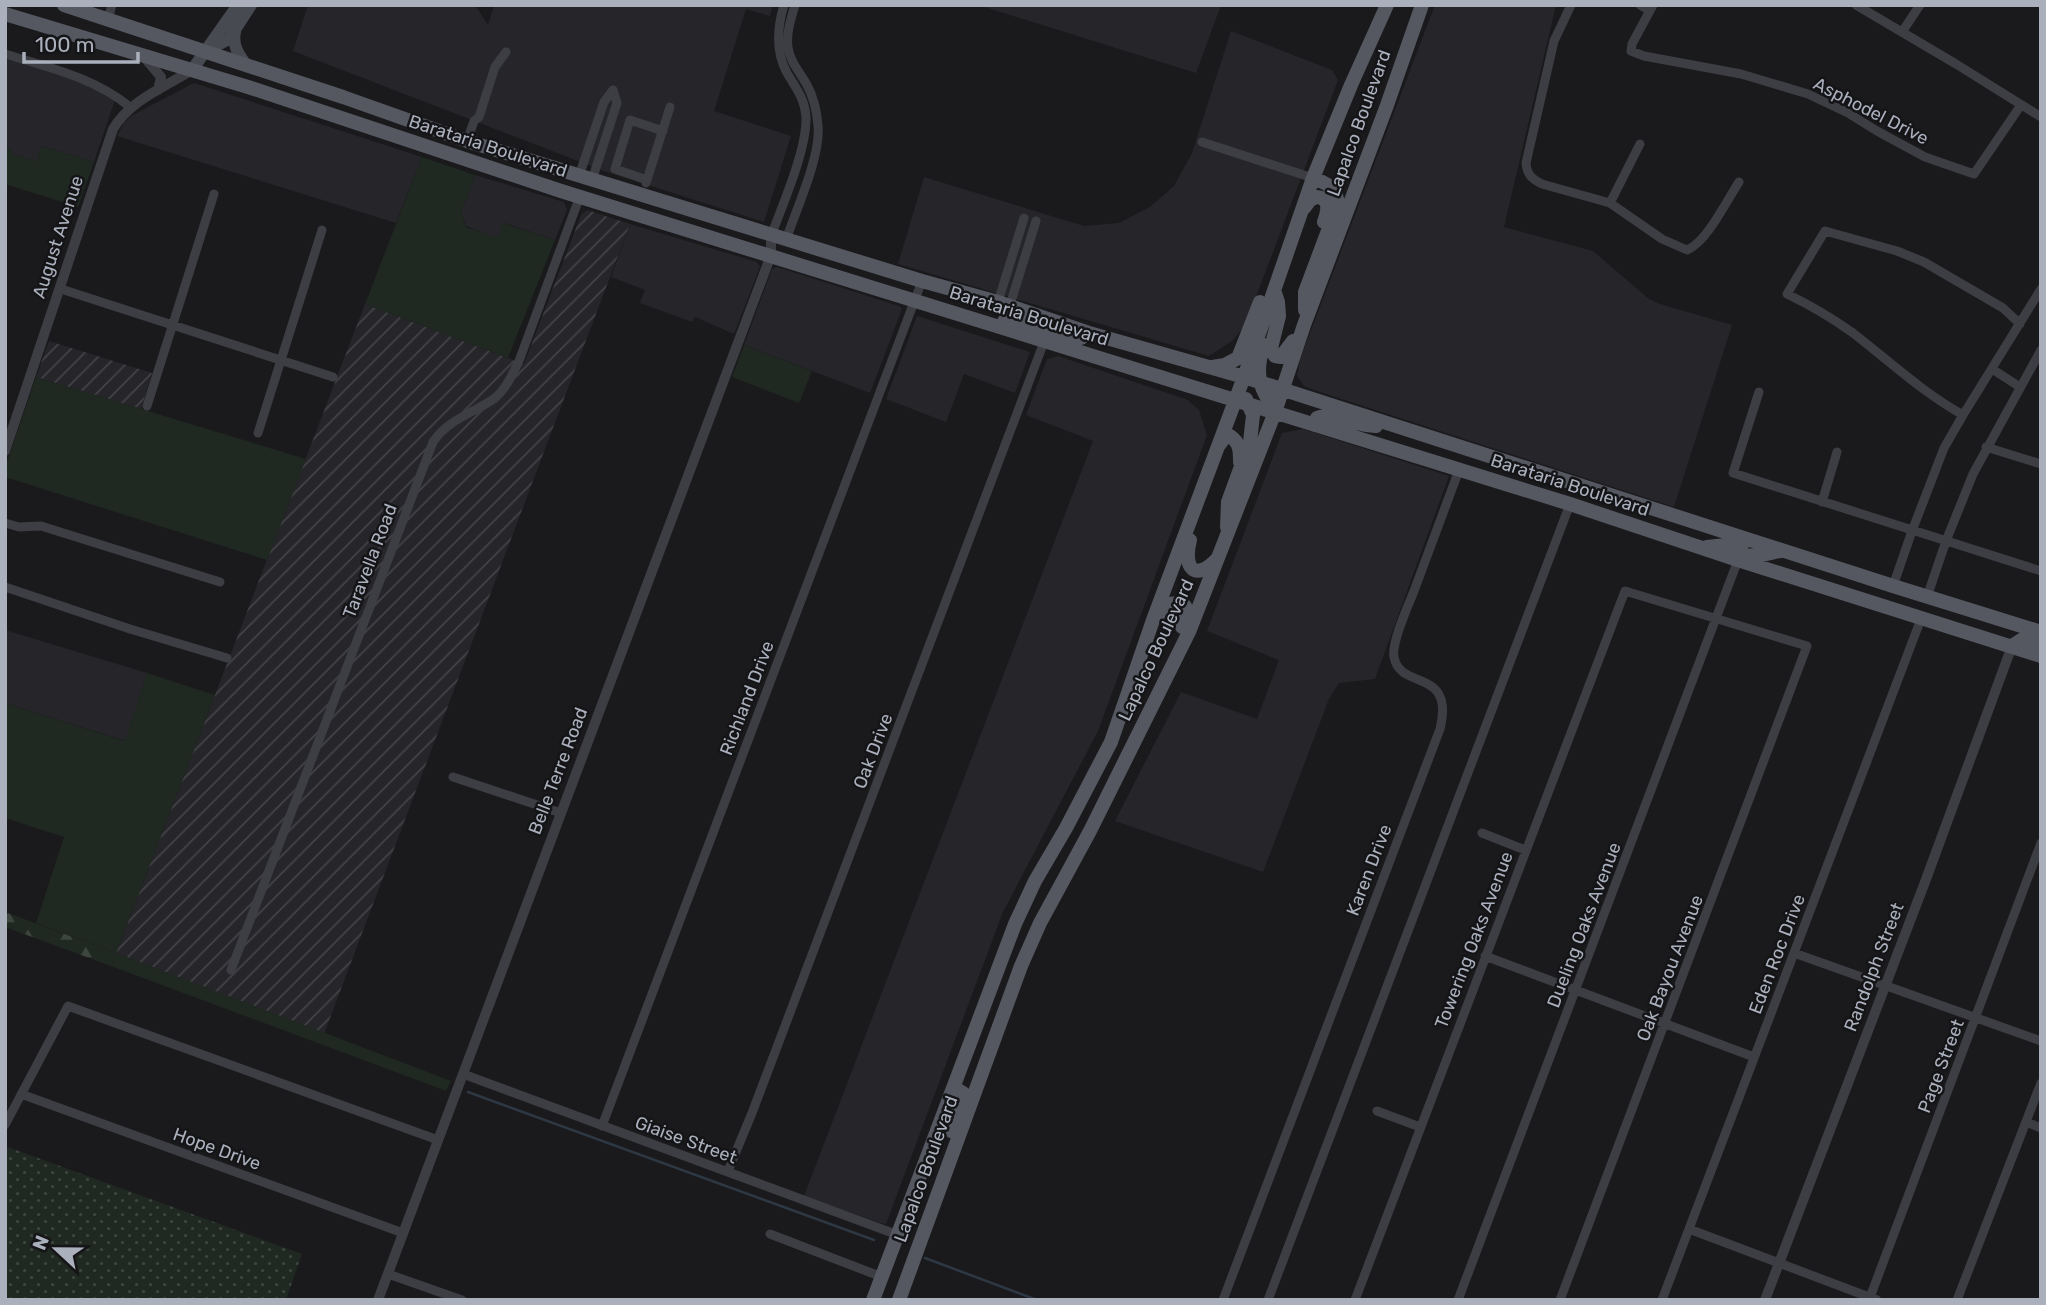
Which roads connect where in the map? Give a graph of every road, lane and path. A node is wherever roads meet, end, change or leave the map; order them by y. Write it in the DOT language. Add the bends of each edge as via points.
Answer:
graph roads {
  1 [pos="64,5"];
  2 [pos="238,5"];
  3 [pos="251,5"];
  4 [pos="784,5"];
  5 [pos="795,5"];
  6 [pos="1387,5"];
  7 [pos="1422,5"];
  8 [pos="1571,5"];
  9 [pos="1640,5"];
  10 [pos="1856,5"];
  11 [pos="1920,5"];
  12 [pos="1651,8"];
  13 [pos="110,12"];
  14 [pos="5,14"];
  15 [pos="236,28"];
  16 [pos="1902,32"];
  17 [pos="204,51"];
  18 [pos="506,52"];
  19 [pos="5,54"];
  20 [pos="142,55"];
  21 [pos="247,66"];
  22 [pos="192,70"];
  23 [pos="158,90"];
  24 [pos="2021,105"];
  25 [pos="130,107"];
  26 [pos="670,107"];
  27 [pos="2041,117"];
  28 [pos="663,131"];
  29 [pos="467,141"];
  30 [pos="1202,142"];
  31 [pos="1640,144"];
  32 [pos="586,178"];
  33 [pos="1313,178"];
  34 [pos="647,180"];
  35 [pos="1739,181"];
  36 [pos="610,185"];
  37 [pos="561,191"];
  38 [pos="214,194"];
  39 [pos="642,195"];
  40 [pos="580,196"];
  41 [pos="1610,203"];
  42 [pos="1304,208"];
  43 [pos="1024,218"];
  44 [pos="1036,221"];
  45 [pos="321,230"];
  46 [pos="779,238"];
  47 [pos="771,255"];
  48 [pos="1316,264"];
  49 [pos="922,281"];
  50 [pos="61,289"];
  51 [pos="2041,289"];
  52 [pos="1274,290"];
  53 [pos="915,300"];
  54 [pos="1004,303"];
  55 [pos="1278,307"];
  56 [pos="981,321"];
  57 [pos="2020,324"];
  58 [pos="173,325"];
  59 [pos="1304,325"];
  60 [pos="1001,327"];
  61 [pos="1089,333"];
  62 [pos="1044,342"];
  63 [pos="2041,350"];
  64 [pos="282,359"];
  65 [pos="1115,363"];
  66 [pos="1206,366"];
  67 [pos="1992,369"];
  68 [pos="333,377"];
  69 [pos="1238,378"];
  70 [pos="1260,383"];
  71 [pos="2020,387"];
  72 [pos="1283,390"];
  73 [pos="1759,392"];
  74 [pos="1241,402"];
  75 [pos="147,406"];
  76 [pos="1276,412"];
  77 [pos="1963,415"];
  78 [pos="1384,422"];
  79 [pos="1315,425"];
  80 [pos="8,433"];
  81 [pos="258,433"];
  82 [pos="1219,445"];
  83 [pos="1986,447"];
  84 [pos="1471,450"];
  85 [pos="5,451"];
  86 [pos="1838,452"];
  87 [pos="1490,456"];
  88 [pos="1441,464"];
  89 [pos="2041,464"];
  90 [pos="1240,470"];
  91 [pos="1460,470"];
  92 [pos="1576,484"];
  93 [pos="1202,491"];
  94 [pos="1598,491"];
  95 [pos="1547,497"];
  96 [pos="1822,502"];
  97 [pos="1570,504"];
  98 [pos="5,523"];
  99 [pos="1912,531"];
  100 [pos="1227,539"];
  101 [pos="1746,539"];
  102 [pos="1946,541"];
  103 [pos="1702,548"];
  104 [pos="1782,550"];
  105 [pos="1221,555"];
  106 [pos="1738,560"];
  107 [pos="2041,571"];
  108 [pos="220,582"];
  109 [pos="1893,586"];
  110 [pos="5,587"];
  111 [pos="1927,597"];
  112 [pos="1883,606"];
  113 [pos="1716,619"];
  114 [pos="1921,619"];
  115 [pos="1153,620"];
  116 [pos="2041,632"];
  117 [pos="2041,643"];
  118 [pos="2012,646"];
  119 [pos="2041,656"];
  120 [pos="227,658"];
  121 [pos="1163,685"];
  122 [pos="453,777"];
  123 [pos="561,813"];
  124 [pos="1482,833"];
  125 [pos="2041,843"];
  126 [pos="1525,850"];
  127 [pos="1794,953"];
  128 [pos="1485,956"];
  129 [pos="231,970"];
  130 [pos="1885,986"];
  131 [pos="1576,990"];
  132 [pos="1976,1018"];
  133 [pos="1666,1024"];
  134 [pos="2041,1041"];
  135 [pos="1754,1057"];
  136 [pos="463,1074"];
  137 [pos="2041,1083"];
  138 [pos="951,1093"];
  139 [pos="21,1094"];
  140 [pos="1377,1111"];
  141 [pos="2026,1122"];
  142 [pos="5,1125"];
  143 [pos="602,1126"];
  144 [pos="1420,1127"];
  145 [pos="2041,1128"];
  146 [pos="438,1140"];
  147 [pos="948,1167"];
  148 [pos="728,1171"];
  149 [pos="908,1207"];
  150 [pos="1689,1228"];
  151 [pos="403,1233"];
  152 [pos="770,1234"];
  153 [pos="898,1235"];
  154 [pos="1779,1262"];
  155 [pos="388,1274"];
  156 [pos="882,1277"];
  157 [pos="1872,1299"];
  158 [pos="378,1300"];
  159 [pos="462,1300"];
  160 [pos="873,1300"];
  161 [pos="898,1300"];
  162 [pos="1223,1300"];
  163 [pos="1268,1300"];
  164 [pos="1354,1300"];
  165 [pos="1458,1300"];
  166 [pos="1560,1300"];
  167 [pos="1662,1300"];
  168 [pos="1765,1300"];
  169 [pos="1957,1300"];
  1 -- 13 [label="main road, Barataria Boulevard"];
  2 -- 17 [label="main road"];
  3 -- 15 [label="main road"];
  4 -- 46 [label="street" via="777,36 781,61 804,101 806,117"];
  5 -- 46 [label="street" via="788,47 814,100 819,129 816,152"];
  6 -- 33 [label="main road, Lapalco Boulevard"];
  7 -- 59 [label="main road, Lapalco Boulevard"];
  8 -- 41 [label="street" via="1554,41 1526,163 1529,175 1542,184"];
  9 -- 12 [label="street"];
  10 -- 16 [label="street"];
  11 -- 16 [label="street"];
  12 -- 24 [label="street, Asphodel Drive" via="1631,51 1808,94 1925,157 1974,174"];
  13 -- 17 [label="main road, Barataria Boulevard"];
  14 -- 20 [label="main road, Barataria Boulevard"];
  15 -- 17 [label="main road" via="229,39"];
  15 -- 21 [label="main road" via="234,44"];
  16 -- 24 [label="street"];
  17 -- 21 [label="main road, Barataria Boulevard"];
  17 -- 22 [label="main road"];
  18 -- 29 [label="street" via="495,67 480,117"];
  19 -- 25 [label="street" via="101,87"];
  20 -- 22 [label="main road, Barataria Boulevard"];
  20 -- 23 [label="street" via="162,77"];
  21 -- 29 [label="main road, Barataria Boulevard"];
  22 -- 23 [label="street, August Avenue"];
  22 -- 37 [label="main road, Barataria Boulevard"];
  23 -- 25 [label="street, August Avenue"];
  24 -- 27 [label="street"];
  25 -- 50 [label="street, August Avenue" via="113,129"];
  26 -- 28 [label="street"];
  28 -- 34 [label="street"];
  28 -- 34 [label="street" via="630,120 615,169"];
  29 -- 32 [label="main road, Barataria Boulevard"];
  30 -- 33 [label="street"];
  31 -- 41 [label="street"];
  32 -- 32 [label="street" via="617,103 613,90 604,102"];
  32 -- 36 [label="main road, Barataria Boulevard"];
  32 -- 37 [label="main road"];
  33 -- 42 [label="main road, Lapalco Boulevard"];
  33 -- 48 [label="main road" via="1333,189 1338,204"];
  34 -- 39 [label="street"];
  35 -- 41 [label="street" via="1710,227 1687,250 1662,239"];
  36 -- 39 [label="main road, Barataria Boulevard"];
  36 -- 40 [label="main road"];
  37 -- 40 [label="main road, Barataria Boulevard"];
  38 -- 58 [label="street"];
  39 -- 46 [label="main road, Barataria Boulevard"];
  40 -- 47 [label="main road, Barataria Boulevard"];
  40 -- 129 [label="street, Taravella Road" via="510,380 497,397 440,431 433,442"];
  42 -- 48 [label="main road" via="1316,197 1328,205"];
  42 -- 52 [label="main road, Lapalco Boulevard"];
  43 -- 54 [label="street"];
  44 -- 54 [label="street"];
  45 -- 64 [label="street"];
  46 -- 47 [label="street"];
  46 -- 49 [label="main road, Barataria Boulevard"];
  47 -- 53 [label="main road, Barataria Boulevard"];
  47 -- 123 [label="street, Belle Terre Road"];
  48 -- 59 [label="main road" via="1306,292"];
  49 -- 53 [label="street, Richland Drive"];
  49 -- 54 [label="main road, Barataria Boulevard"];
  50 -- 58 [label="street"];
  50 -- 80 [label="street, August Avenue"];
  51 -- 57 [label="street"];
  52 -- 55 [label="main road"];
  52 -- 66 [label="main road" via="1262,297 1238,358 1225,365"];
  52 -- 69 [label="main road, Lapalco Boulevard"];
  53 -- 56 [label="main road, Barataria Boulevard"];
  53 -- 143 [label="street, Richland Drive"];
  54 -- 56 [label="main road"];
  54 -- 61 [label="main road, Barataria Boulevard"];
  55 -- 59 [label="main road" via="1271,348 1275,356 1286,352"];
  55 -- 70 [label="main road" via="1259,361"];
  56 -- 60 [label="main road, Barataria Boulevard"];
  57 -- 67 [label="street"];
  57 -- 77 [label="street" via="2003,308 1924,262 1825,231 1787,294 1841,325 1916,385"];
  58 -- 64 [label="street"];
  58 -- 75 [label="street"];
  59 -- 72 [label="main road, Lapalco Boulevard"];
  60 -- 61 [label="main road" via="1010,318 1075,338"];
  60 -- 62 [label="main road, Barataria Boulevard"];
  61 -- 66 [label="main road, Barataria Boulevard"];
  62 -- 65 [label="main road, Barataria Boulevard"];
  62 -- 148 [label="street, Oak Drive"];
  63 -- 71 [label="street"];
  64 -- 68 [label="street"];
  64 -- 81 [label="street"];
  65 -- 66 [label="main road" via="1132,360 1193,379"];
  65 -- 74 [label="main road, Barataria Boulevard"];
  66 -- 69 [label="main road, Barataria Boulevard"];
  67 -- 71 [label="street"];
  67 -- 77 [label="street"];
  69 -- 70 [label="main road, Barataria Boulevard"];
  69 -- 74 [label="main road"];
  70 -- 72 [label="main road, Barataria Boulevard"];
  70 -- 76 [label="main road"];
  71 -- 83 [label="street"];
  72 -- 76 [label="main road, Lapalco Boulevard"];
  72 -- 78 [label="main road, Barataria Boulevard"];
  73 -- 96 [label="street" via="1734,473"];
  74 -- 76 [label="main road, Barataria Boulevard"];
  74 -- 82 [label="main road, Lapalco Boulevard"];
  74 -- 90 [label="main road" via="1253,415"];
  76 -- 79 [label="main road, Barataria Boulevard"];
  76 -- 100 [label="main road, Lapalco Boulevard"];
  77 -- 99 [label="street" via="1944,449"];
  78 -- 79 [label="main road" via="1363,426 1324,415"];
  78 -- 84 [label="main road, Barataria Boulevard"];
  79 -- 88 [label="main road, Barataria Boulevard"];
  80 -- 85 [label="street, August Avenue"];
  82 -- 90 [label="main road" via="1225,437 1236,440"];
  82 -- 93 [label="main road, Lapalco Boulevard"];
  83 -- 89 [label="street"];
  83 -- 102 [label="street"];
  84 -- 87 [label="main road, Barataria Boulevard"];
  84 -- 88 [label="main road"];
  86 -- 96 [label="street"];
  87 -- 91 [label="main road"];
  87 -- 92 [label="main road, Barataria Boulevard"];
  88 -- 91 [label="main road, Barataria Boulevard"];
  90 -- 100 [label="main road" via="1228,502"];
  91 -- 95 [label="main road, Barataria Boulevard"];
  91 -- 162 [label="street, Karen Drive" via="1399,628 1393,656 1398,669 1435,689 1443,701 1440,729"];
  92 -- 94 [label="main road, Barataria Boulevard"];
  92 -- 95 [label="main road"];
  93 -- 105 [label="main road" via="1187,562 1190,568 1201,570"];
  93 -- 115 [label="main road, Lapalco Boulevard"];
  94 -- 97 [label="main road"];
  94 -- 101 [label="main road, Barataria Boulevard"];
  95 -- 97 [label="main road, Barataria Boulevard"];
  96 -- 99 [label="street"];
  97 -- 103 [label="main road, Barataria Boulevard"];
  97 -- 163 [label="street"];
  98 -- 108 [label="street" via="41,526"];
  99 -- 102 [label="street"];
  99 -- 109 [label="street"];
  100 -- 105 [label="main road, Lapalco Boulevard"];
  101 -- 103 [label="main road" via="1733,548"];
  101 -- 104 [label="main road, Barataria Boulevard"];
  102 -- 107 [label="street"];
  102 -- 111 [label="street"];
  103 -- 106 [label="main road, Barataria Boulevard"];
  104 -- 106 [label="main road" via="1744,555"];
  104 -- 109 [label="main road, Barataria Boulevard"];
  105 -- 121 [label="main road, Lapalco Boulevard"];
  106 -- 112 [label="main road, Barataria Boulevard"];
  106 -- 113 [label="street, Dueling Oaks Avenue"];
  109 -- 111 [label="main road, Barataria Boulevard"];
  110 -- 120 [label="street"];
  111 -- 112 [label="main road" via="1920,606"];
  111 -- 116 [label="main road, Barataria Boulevard"];
  112 -- 114 [label="main road, Barataria Boulevard"];
  113 -- 126 [label="street, Towering Oaks Avenue" via="1625,591"];
  113 -- 131 [label="street, Dueling Oaks Avenue"];
  113 -- 133 [label="street, Oak Bayou Avenue" via="1807,646"];
  114 -- 118 [label="main road, Barataria Boulevard"];
  114 -- 127 [label="street, Eden Roc Drive"];
  115 -- 121 [label="main road" via="1168,604 1185,606 1187,614"];
  115 -- 138 [label="main road, Lapalco Boulevard" via="1111,741 1026,899"];
  117 -- 118 [label="main road" via="2023,639"];
  118 -- 119 [label="main road, Barataria Boulevard"];
  118 -- 130 [label="street, Randolph Street"];
  121 -- 147 [label="main road, Lapalco Boulevard" via="1040,923"];
  122 -- 123 [label="street"];
  123 -- 136 [label="street, Belle Terre Road"];
  124 -- 126 [label="street"];
  125 -- 132 [label="street, Page Street"];
  126 -- 128 [label="street, Towering Oaks Avenue"];
  127 -- 130 [label="street"];
  127 -- 135 [label="street, Eden Roc Drive"];
  128 -- 131 [label="street"];
  128 -- 144 [label="street, Towering Oaks Avenue"];
  130 -- 132 [label="street"];
  130 -- 154 [label="street, Randolph Street"];
  131 -- 133 [label="street"];
  131 -- 165 [label="street, Dueling Oaks Avenue"];
  132 -- 134 [label="street"];
  132 -- 157 [label="street, Page Street"];
  133 -- 135 [label="street"];
  133 -- 166 [label="street, Oak Bayou Avenue"];
  135 -- 150 [label="street, Eden Roc Drive"];
  136 -- 143 [label="street, Giaise Street"];
  136 -- 146 [label="street, Belle Terre Road"];
  137 -- 141 [label="street"];
  138 -- 147 [label="main road" via="963,1093 951,1129"];
  138 -- 149 [label="main road, Lapalco Boulevard"];
  139 -- 142 [label="street"];
  139 -- 146 [label="street" via="68,1006"];
  139 -- 151 [label="street, Hope Drive"];
  140 -- 144 [label="street"];
  141 -- 145 [label="street"];
  141 -- 169 [label="street"];
  143 -- 148 [label="street, Giaise Street"];
  144 -- 164 [label="street, Towering Oaks Avenue"];
  146 -- 151 [label="street, Belle Terre Road"];
  147 -- 161 [label="main road, Lapalco Boulevard"];
  148 -- 153 [label="street, Giaise Street"];
  149 -- 153 [label="main road, Lapalco Boulevard"];
  149 -- 161 [label="main road" via="900,1252 887,1288 888,1295"];
  150 -- 154 [label="street"];
  150 -- 167 [label="street, Eden Roc Drive"];
  151 -- 155 [label="street, Belle Terre Road"];
  152 -- 156 [label="street"];
  153 -- 156 [label="main road, Lapalco Boulevard"];
  154 -- 157 [label="street"];
  154 -- 168 [label="street, Randolph Street"];
  155 -- 158 [label="street, Belle Terre Road"];
  155 -- 159 [label="street"];
  156 -- 160 [label="main road, Lapalco Boulevard"];
}
